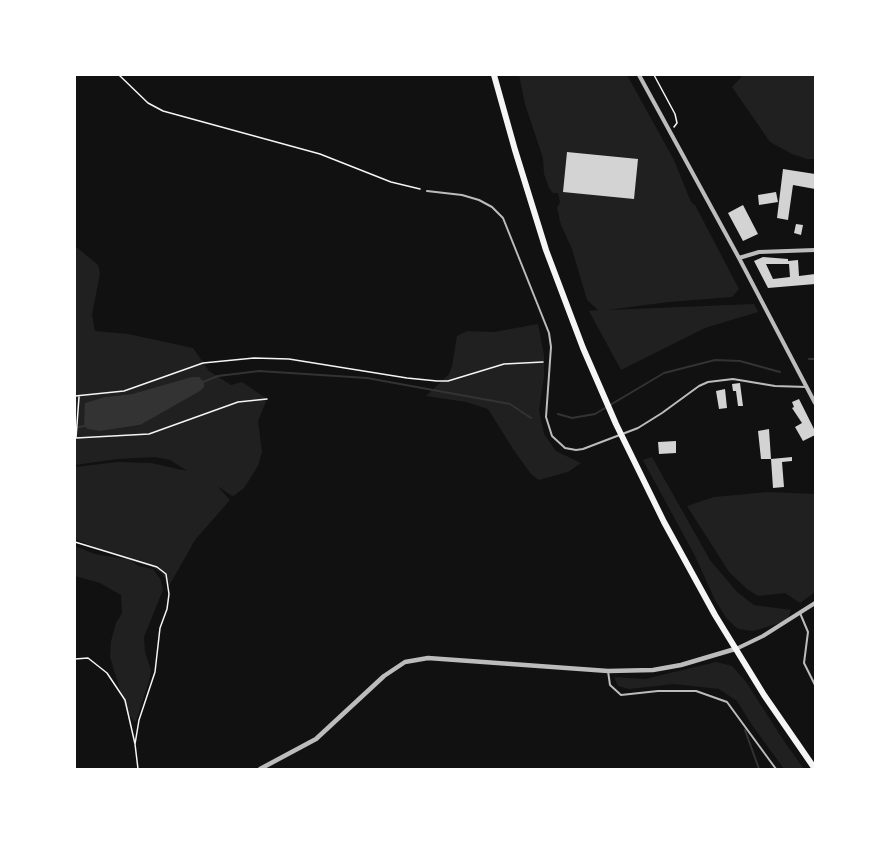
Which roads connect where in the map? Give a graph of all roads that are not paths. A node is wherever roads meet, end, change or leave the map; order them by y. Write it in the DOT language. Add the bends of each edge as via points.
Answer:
graph roads {
  1 [pos="494,75"];
  2 [pos="639,75"];
  3 [pos="427,191"];
  4 [pos="815,250"];
  5 [pos="739,258"];
  6 [pos="807,387"];
  7 [pos="815,403"];
  8 [pos="815,603"];
  9 [pos="800,613"];
  10 [pos="735,649"];
  11 [pos="608,671"];
  12 [pos="815,685"];
  13 [pos="260,769"];
  14 [pos="776,769"];
  15 [pos="815,769"];
  1 -- 10 [label="main road" via="546,250 593,372 687,566"];
  2 -- 5 [label="street"];
  3 -- 6 [label="lane" via="479,200 503,218 549,333 546,417 549,431 559,445 570,450 583,449 638,428 708,382 734,379"];
  4 -- 5 [label="street" via="759,252"];
  5 -- 6 [label="street"];
  6 -- 7 [label="street"];
  8 -- 9 [label="street"];
  9 -- 10 [label="street"];
  9 -- 12 [label="lane" via="808,632 804,663"];
  10 -- 11 [label="street" via="653,670"];
  10 -- 15 [label="main road"];
  11 -- 13 [label="street" via="428,658 405,662 384,676 316,739"];
  11 -- 14 [label="lane" via="610,686 621,695 696,691 727,702"];
}
